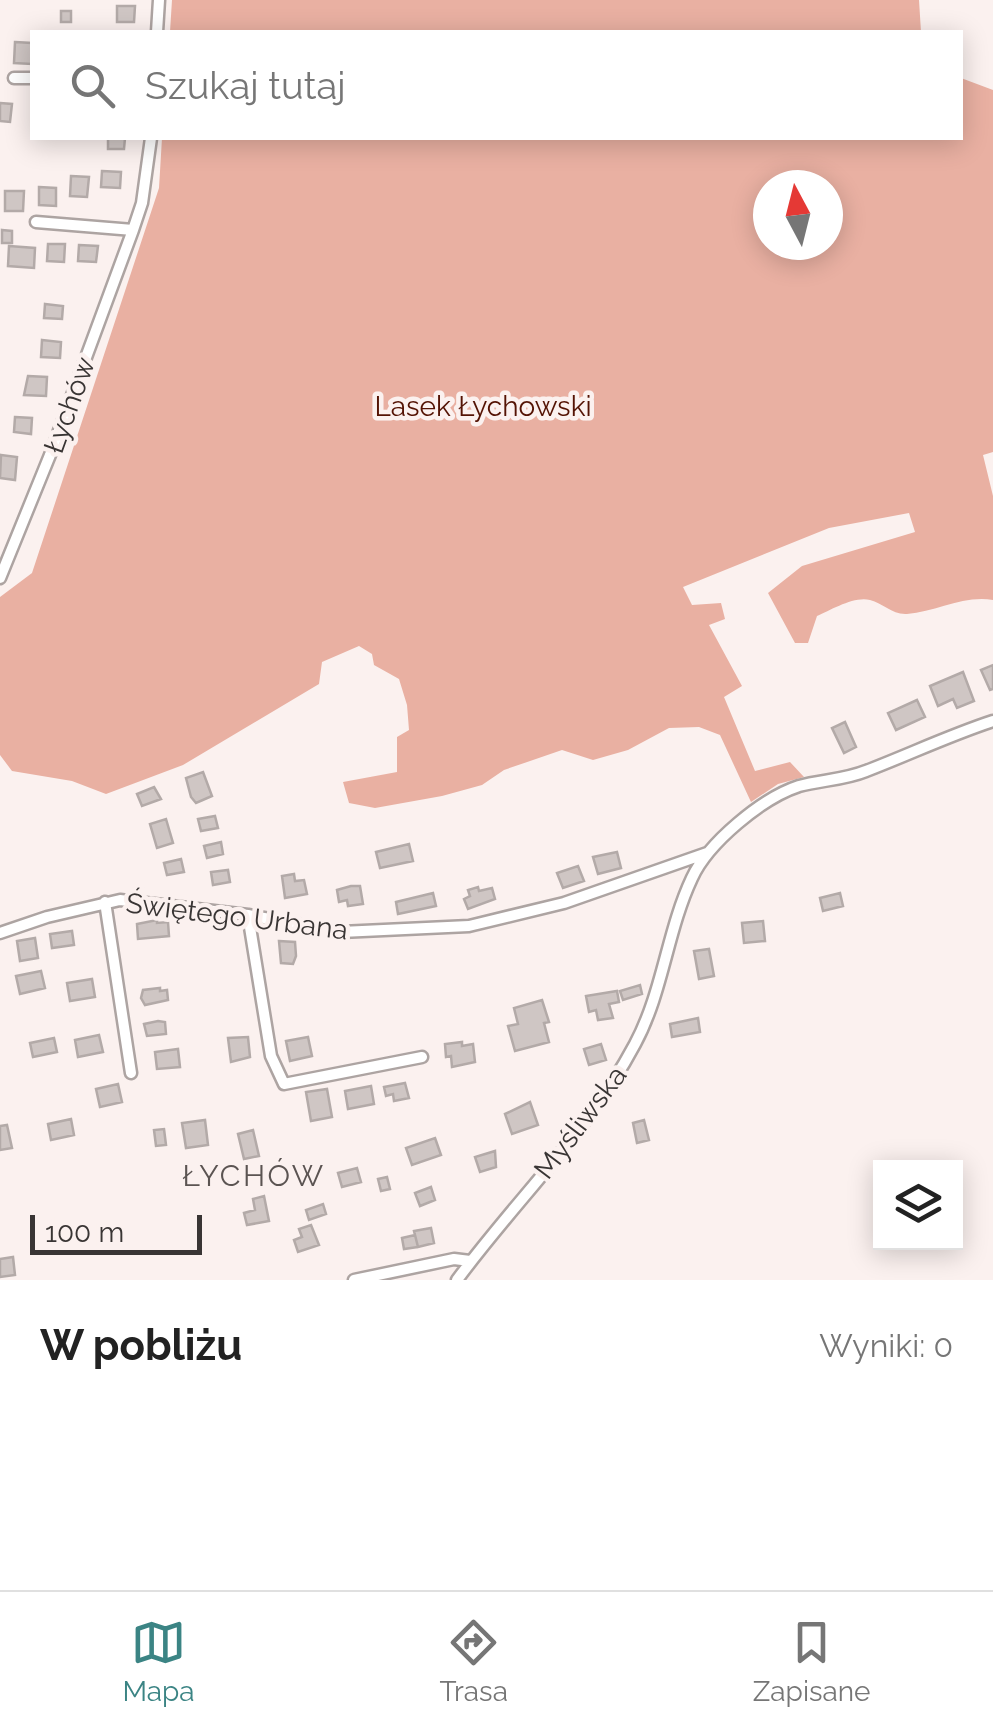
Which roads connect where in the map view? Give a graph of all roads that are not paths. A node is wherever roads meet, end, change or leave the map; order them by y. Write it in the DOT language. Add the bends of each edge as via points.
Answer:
graph roads {
  1 [pos="158,0"];
  2 [pos="157,30"];
  3 [pos="14,78"];
  4 [pos="30,78"];
  5 [pos="151,140"];
  6 [pos="36,222"];
  7 [pos="133,230"];
  8 [pos="0,578"];
  9 [pos="993,721"];
  10 [pos="707,853"];
  11 [pos="105,902"];
  12 [pos="248,915"];
  13 [pos="0,934"];
  14 [pos="422,1057"];
  15 [pos="131,1074"];
  16 [pos="470,1261"];
  17 [pos="354,1280"];
  18 [pos="457,1280"];
  1 -- 2 [label="street"];
  3 -- 4 [label="street"];
  5 -- 7 [label="street, Łychów"];
  6 -- 7 [label="street"];
  7 -- 8 [label="street, Łychów"];
  9 -- 10 [label="street" via="850,777 776,794"];
  10 -- 12 [label="street, Świętego Urbana" via="564,903 468,926 340,932"];
  10 -- 16 [label="street, Myśliwska" via="693,875 645,1024 619,1072"];
  11 -- 12 [label="street, Świętego Urbana"];
  11 -- 13 [label="street, Świętego Urbana"];
  11 -- 15 [label="street"];
  12 -- 14 [label="street" via="271,1056 284,1084"];
  16 -- 17 [label="street" via="454,1258"];
  16 -- 18 [label="street, Myśliwska"];
}
